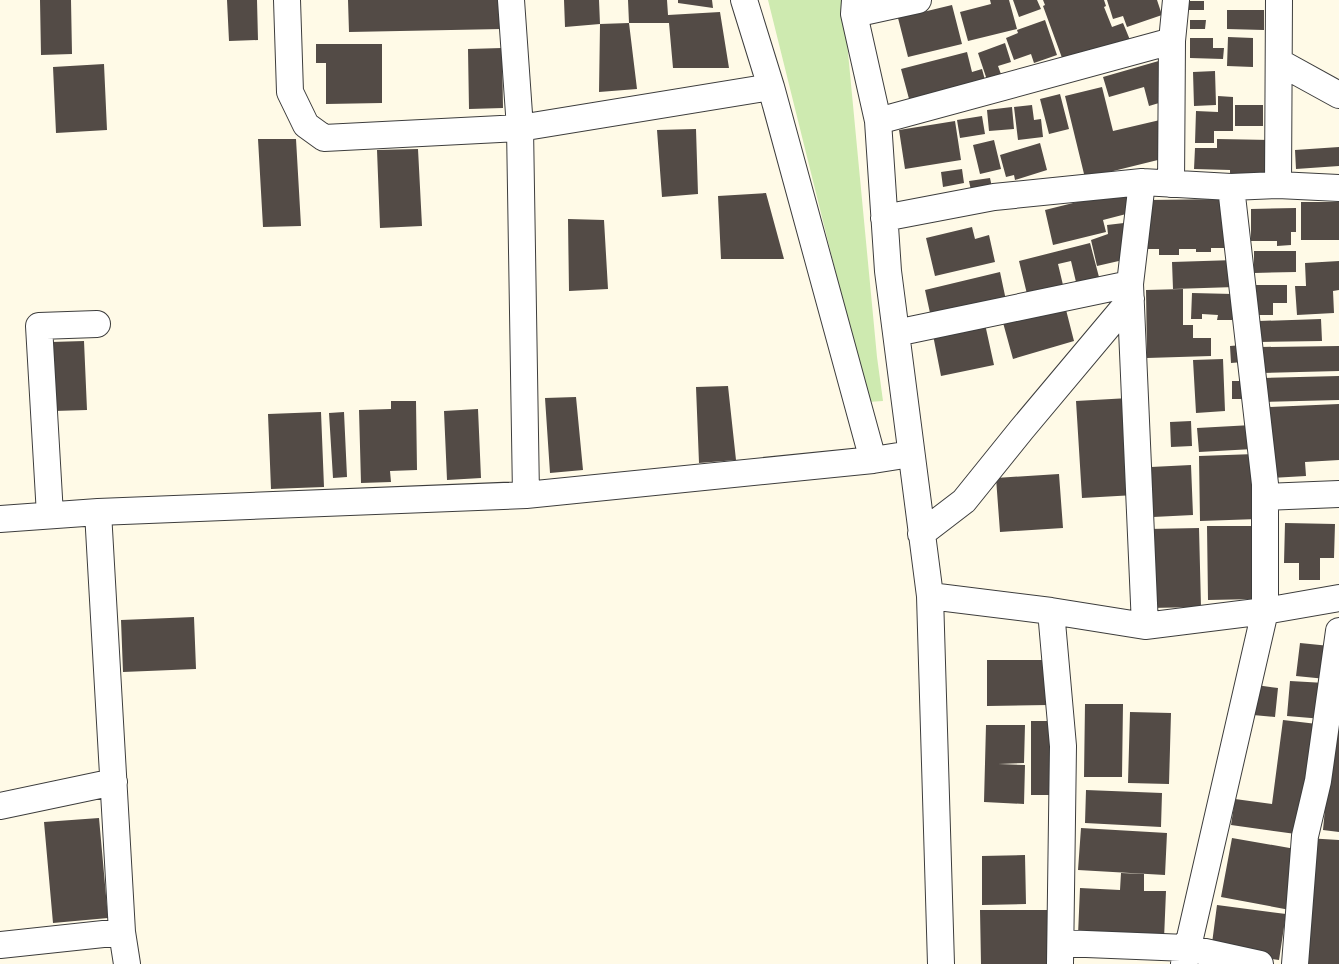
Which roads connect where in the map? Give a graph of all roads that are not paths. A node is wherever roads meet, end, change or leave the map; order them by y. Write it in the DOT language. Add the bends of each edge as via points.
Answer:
graph roads {
  1 [pos="287,0"];
  2 [pos="511,0"];
  3 [pos="744,0"];
  4 [pos="918,0"];
  5 [pos="1176,0"];
  6 [pos="1279,0"];
  7 [pos="855,7"];
  8 [pos="1172,41"];
  9 [pos="1279,62"];
  10 [pos="771,88"];
  11 [pos="1339,94"];
  12 [pos="878,121"];
  13 [pos="520,128"];
  14 [pos="1142,182"];
  15 [pos="1172,184"];
  16 [pos="1278,185"];
  17 [pos="1231,187"];
  18 [pos="1339,188"];
  19 [pos="884,218"];
  20 [pos="1131,291"];
  21 [pos="97,324"];
  22 [pos="896,333"];
  23 [pos="911,454"];
  24 [pos="873,460"];
  25 [pos="1339,494"];
  26 [pos="526,495"];
  27 [pos="1265,497"];
  28 [pos="98,512"];
  29 [pos="50,515"];
  30 [pos="0,519"];
  31 [pos="922,534"];
  32 [pos="930,596"];
  33 [pos="1339,598"];
  34 [pos="1051,611"];
  35 [pos="1265,611"];
  36 [pos="1145,626"];
  37 [pos="1339,631"];
  38 [pos="114,782"];
  39 [pos="0,806"];
  40 [pos="122,932"];
  41 [pos="0,945"];
  42 [pos="1061,954"];
  43 [pos="1185,956"];
  44 [pos="127,964"];
  45 [pos="941,964"];
  46 [pos="1260,964"];
  47 [pos="1295,964"];
  1 -- 13 [label="street" via="290,92 306,126 324,138"];
  2 -- 13 [label="street"];
  3 -- 10 [label="street"];
  4 -- 7 [label="street"];
  5 -- 8 [label="street"];
  6 -- 9 [label="street"];
  7 -- 12 [label="street"];
  8 -- 12 [label="street"];
  8 -- 15 [label="street"];
  9 -- 11 [label="street"];
  9 -- 16 [label="street"];
  10 -- 13 [label="street"];
  10 -- 24 [label="street"];
  12 -- 19 [label="street"];
  13 -- 26 [label="street"];
  14 -- 15 [label="street"];
  14 -- 19 [label="street" via="994,197"];
  14 -- 20 [label="street"];
  15 -- 17 [label="street"];
  16 -- 17 [label="street"];
  16 -- 18 [label="street"];
  17 -- 27 [label="street"];
  19 -- 22 [label="street"];
  20 -- 22 [label="street"];
  20 -- 31 [label="street" via="964,501"];
  20 -- 36 [label="street"];
  21 -- 29 [label="street" via="40,326"];
  22 -- 23 [label="street"];
  23 -- 24 [label="street"];
  23 -- 31 [label="street"];
  24 -- 26 [label="street"];
  25 -- 27 [label="street"];
  26 -- 28 [label="street"];
  27 -- 35 [label="street"];
  28 -- 29 [label="street"];
  28 -- 38 [label="street"];
  29 -- 30 [label="street"];
  31 -- 32 [label="street"];
  32 -- 34 [label="street"];
  32 -- 45 [label="street"];
  33 -- 35 [label="street"];
  34 -- 36 [label="street"];
  34 -- 42 [label="street" via="1063,746"];
  35 -- 36 [label="street"];
  35 -- 43 [label="street"];
  37 -- 47 [label="street" via="1318,781 1305,836"];
  38 -- 39 [label="street"];
  38 -- 40 [label="street"];
  40 -- 41 [label="street"];
  40 -- 44 [label="street"];
  42 -- 43 [label="street"];
  43 -- 46 [label="street"];
}
